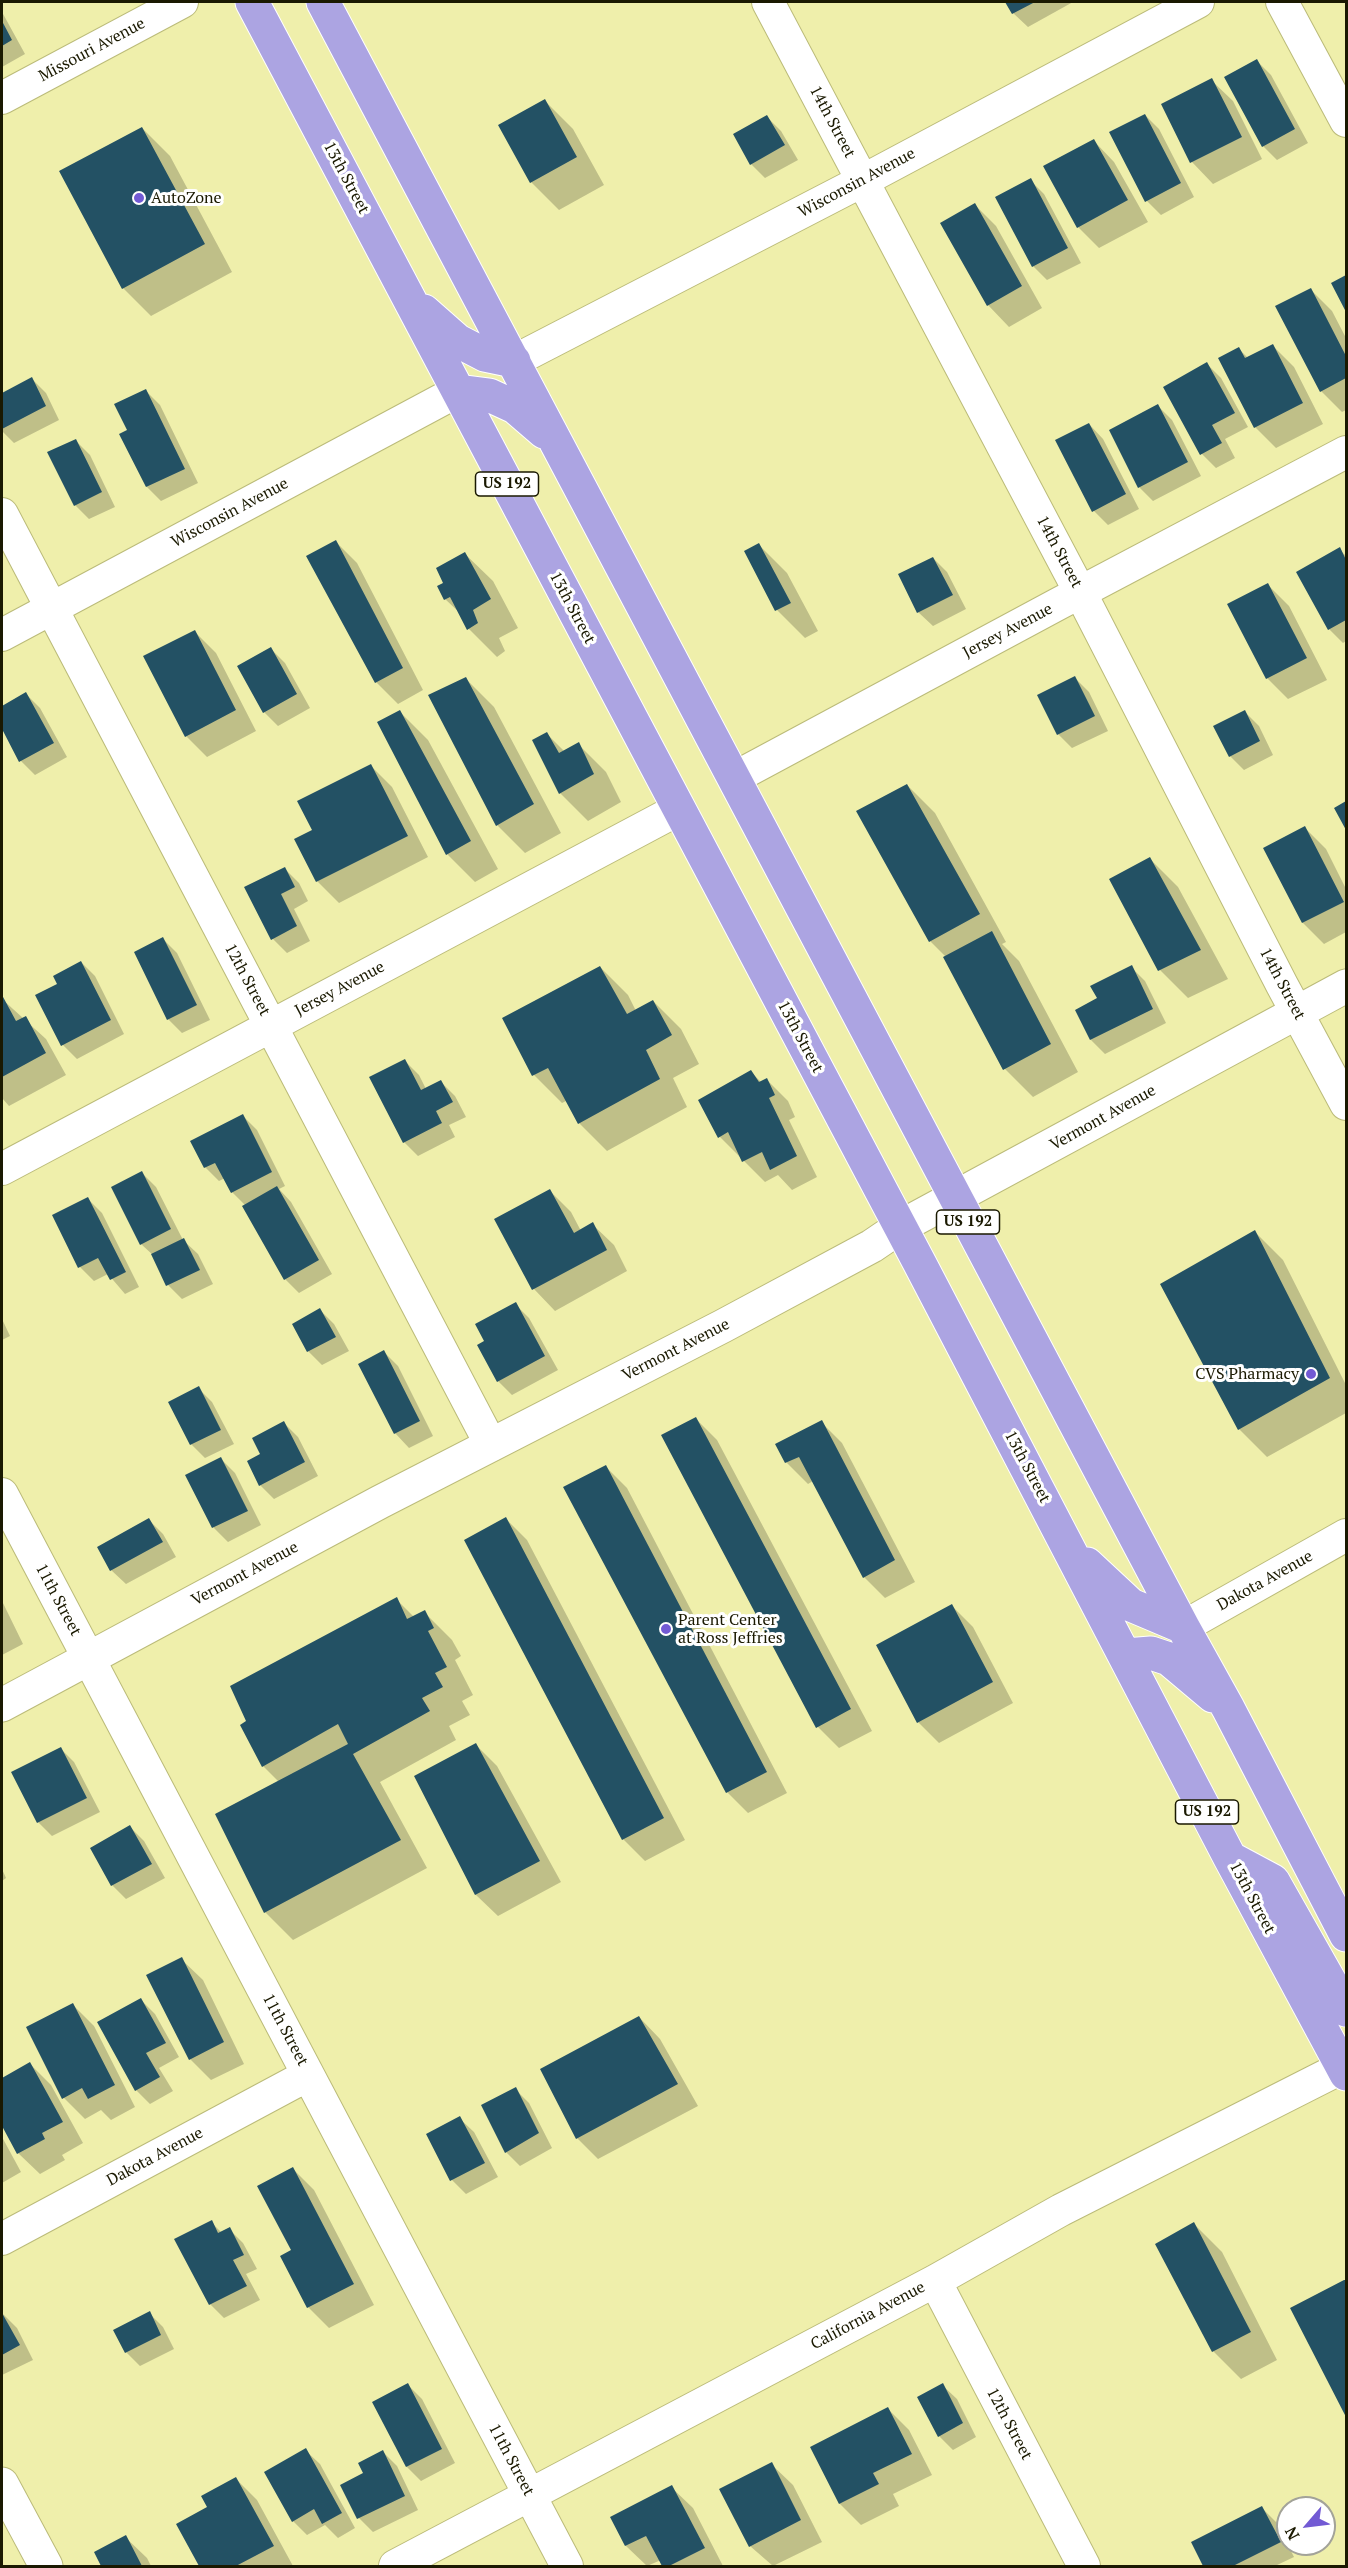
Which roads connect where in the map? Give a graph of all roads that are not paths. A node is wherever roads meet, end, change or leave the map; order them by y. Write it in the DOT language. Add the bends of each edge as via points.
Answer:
graph roads {
  1 [pos="182,2"];
  2 [pos="252,2"];
  3 [pos="304,2"];
  4 [pos="322,2"];
  5 [pos="768,2"];
  6 [pos="1198,2"];
  7 [pos="1282,2"];
  8 [pos="341,37"];
  9 [pos="2,98"];
  10 [pos="1347,121"];
  11 [pos="864,180"];
  12 [pos="412,300"];
  13 [pos="514,361"];
  14 [pos="458,391"];
  15 [pos="557,443"];
  16 [pos="1347,452"];
  17 [pos="2,514"];
  18 [pos="1080,592"];
  19 [pos="51,609"];
  20 [pos="2,635"];
  21 [pos="734,778"];
  22 [pos="679,809"];
  23 [pos="1347,986"];
  24 [pos="1296,1012"];
  25 [pos="272,1026"];
  26 [pos="1347,1104"];
  27 [pos="2,1169"];
  28 [pos="956,1199"];
  29 [pos="900,1227"];
  30 [pos="492,1445"];
  31 [pos="2,1494"];
  32 [pos="1347,1535"];
  33 [pos="1070,1549"];
  34 [pos="1183,1627"];
  35 [pos="1126,1656"];
  36 [pos="89,1659"];
  37 [pos="2,1705"];
  38 [pos="1228,1708"];
  39 [pos="1230,1858"];
  40 [pos="1347,1935"];
  41 [pos="1347,2010"];
  42 [pos="1345,2069"];
  43 [pos="308,2075"];
  44 [pos="2,2239"];
  45 [pos="935,2281"];
  46 [pos="2,2484"];
  47 [pos="529,2494"];
  48 [pos="46,2566"];
  49 [pos="394,2566"];
  50 [pos="567,2566"];
  51 [pos="1084,2566"];
  1 -- 9 [label="street, Missouri Avenue"];
  2 -- 12 [label="highway, 13th Street / US 192"];
  3 -- 8 [label="highway"];
  4 -- 8 [label="highway, US 192"];
  5 -- 11 [label="street, 14th Street"];
  6 -- 11 [label="street, Wisconsin Avenue"];
  7 -- 10 [label="street"];
  8 -- 13 [label="highway, US 192"];
  11 -- 13 [label="street, Wisconsin Avenue"];
  11 -- 18 [label="street, 14th Street"];
  12 -- 13 [label="highway" via="458,341 485,355"];
  12 -- 14 [label="highway, 13th Street / US 192"];
  13 -- 15 [label="highway, US 192"];
  14 -- 15 [label="highway" via="489,395 516,407"];
  14 -- 19 [label="street, Wisconsin Avenue"];
  14 -- 22 [label="highway, 13th Street / US 192"];
  15 -- 21 [label="highway, US 192"];
  16 -- 18 [label="street, Jersey Avenue"];
  17 -- 19 [label="street, 12th Street"];
  18 -- 21 [label="street, Jersey Avenue"];
  18 -- 24 [label="street, 14th Street"];
  19 -- 20 [label="street, Wisconsin Avenue"];
  19 -- 25 [label="street, 12th Street"];
  21 -- 28 [label="highway, US 192"];
  22 -- 25 [label="street, Jersey Avenue"];
  22 -- 29 [label="highway, 13th Street / US 192"];
  23 -- 24 [label="street, Vermont Avenue"];
  24 -- 26 [label="street, 14th Street"];
  24 -- 28 [label="street, Vermont Avenue"];
  25 -- 27 [label="street, Jersey Avenue"];
  25 -- 30 [label="street, 12th Street"];
  28 -- 29 [label="street, Vermont Avenue"];
  28 -- 34 [label="highway, US 192"];
  29 -- 30 [label="street, Vermont Avenue" via="723,1326"];
  29 -- 33 [label="highway, 13th Street / US 192"];
  30 -- 36 [label="street, Vermont Avenue"];
  31 -- 36 [label="street, 11th Street"];
  32 -- 34 [label="street, Dakota Avenue"];
  33 -- 34 [label="highway" via="1131,1605"];
  33 -- 35 [label="highway, 13th Street / US 192"];
  34 -- 38 [label="highway, US 192"];
  35 -- 38 [label="highway" via="1152,1653 1169,1659"];
  35 -- 39 [label="highway, 13th Street / US 192"];
  36 -- 37 [label="street, Vermont Avenue"];
  36 -- 43 [label="street, 11th Street"];
  38 -- 40 [label="highway, US 192"];
  39 -- 41 [label="highway" via="1273,1881"];
  39 -- 42 [label="highway, 13th Street / US 192"];
  42 -- 45 [label="street, California Avenue" via="1061,2210"];
  43 -- 44 [label="street, Dakota Avenue"];
  43 -- 47 [label="street, 11th Street"];
  45 -- 47 [label="street, California Avenue"];
  45 -- 51 [label="street, 12th Street"];
  46 -- 48 [label="street"];
  47 -- 49 [label="street, California Avenue"];
  47 -- 50 [label="street, 11th Street"];
}
